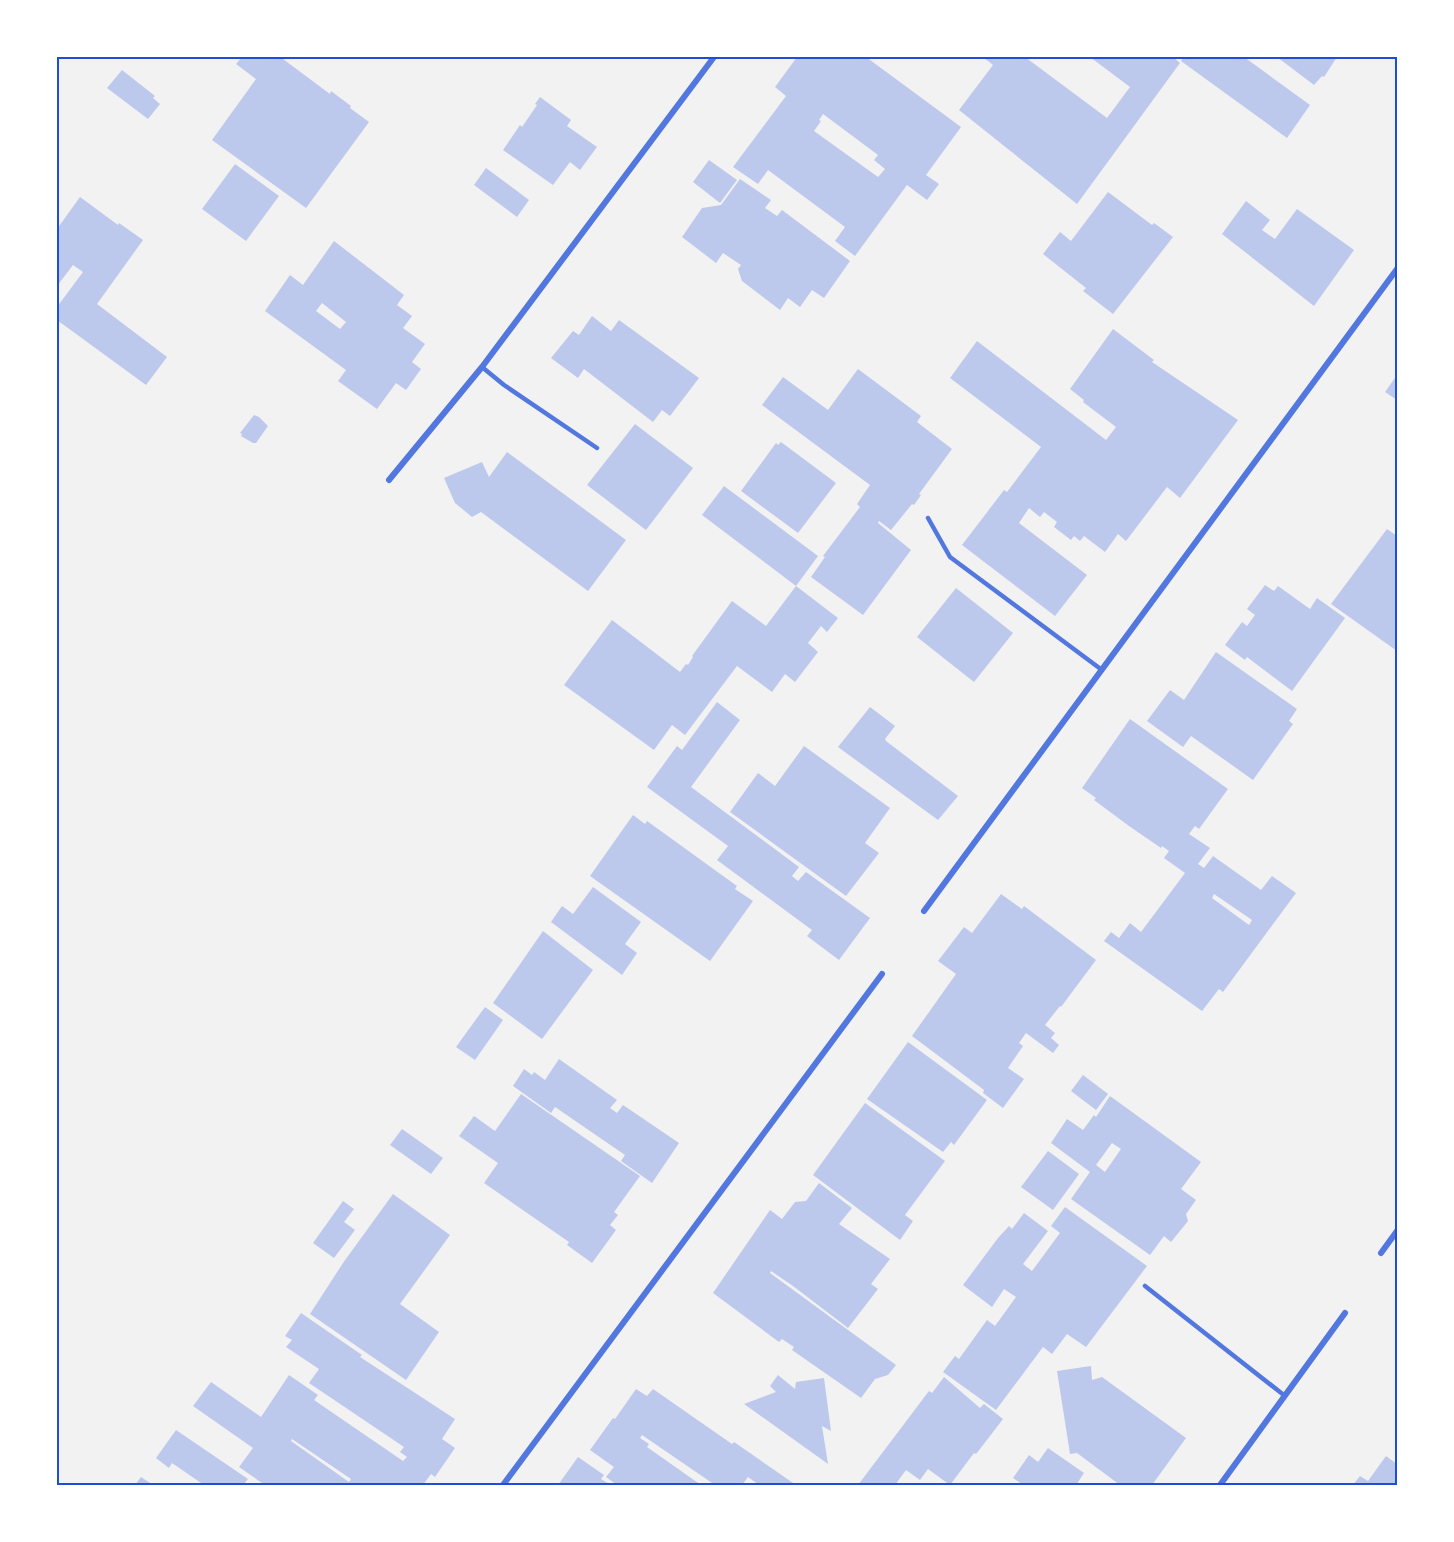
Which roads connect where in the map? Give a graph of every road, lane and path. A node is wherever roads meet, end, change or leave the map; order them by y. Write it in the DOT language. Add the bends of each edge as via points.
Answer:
graph roads {
  1 [pos="714,57"];
  2 [pos="1397,269"];
  3 [pos="482,368"];
  4 [pos="597,448"];
  5 [pos="389,480"];
  6 [pos="928,518"];
  7 [pos="1101,670"];
  8 [pos="924,911"];
  9 [pos="882,974"];
  10 [pos="1397,1232"];
  11 [pos="1381,1253"];
  12 [pos="1145,1286"];
  13 [pos="1345,1313"];
  14 [pos="1285,1396"];
  15 [pos="503,1485"];
  16 [pos="1220,1485"];
  1 -- 3 [label="street"];
  2 -- 7 [label="street"];
  3 -- 4 [label="lane"];
  3 -- 5 [label="street"];
  6 -- 7 [label="lane" via="951,557"];
  7 -- 8 [label="street"];
  9 -- 15 [label="street"];
  10 -- 11 [label="street"];
  12 -- 14 [label="lane"];
  13 -- 14 [label="street"];
  14 -- 16 [label="street"];
}
